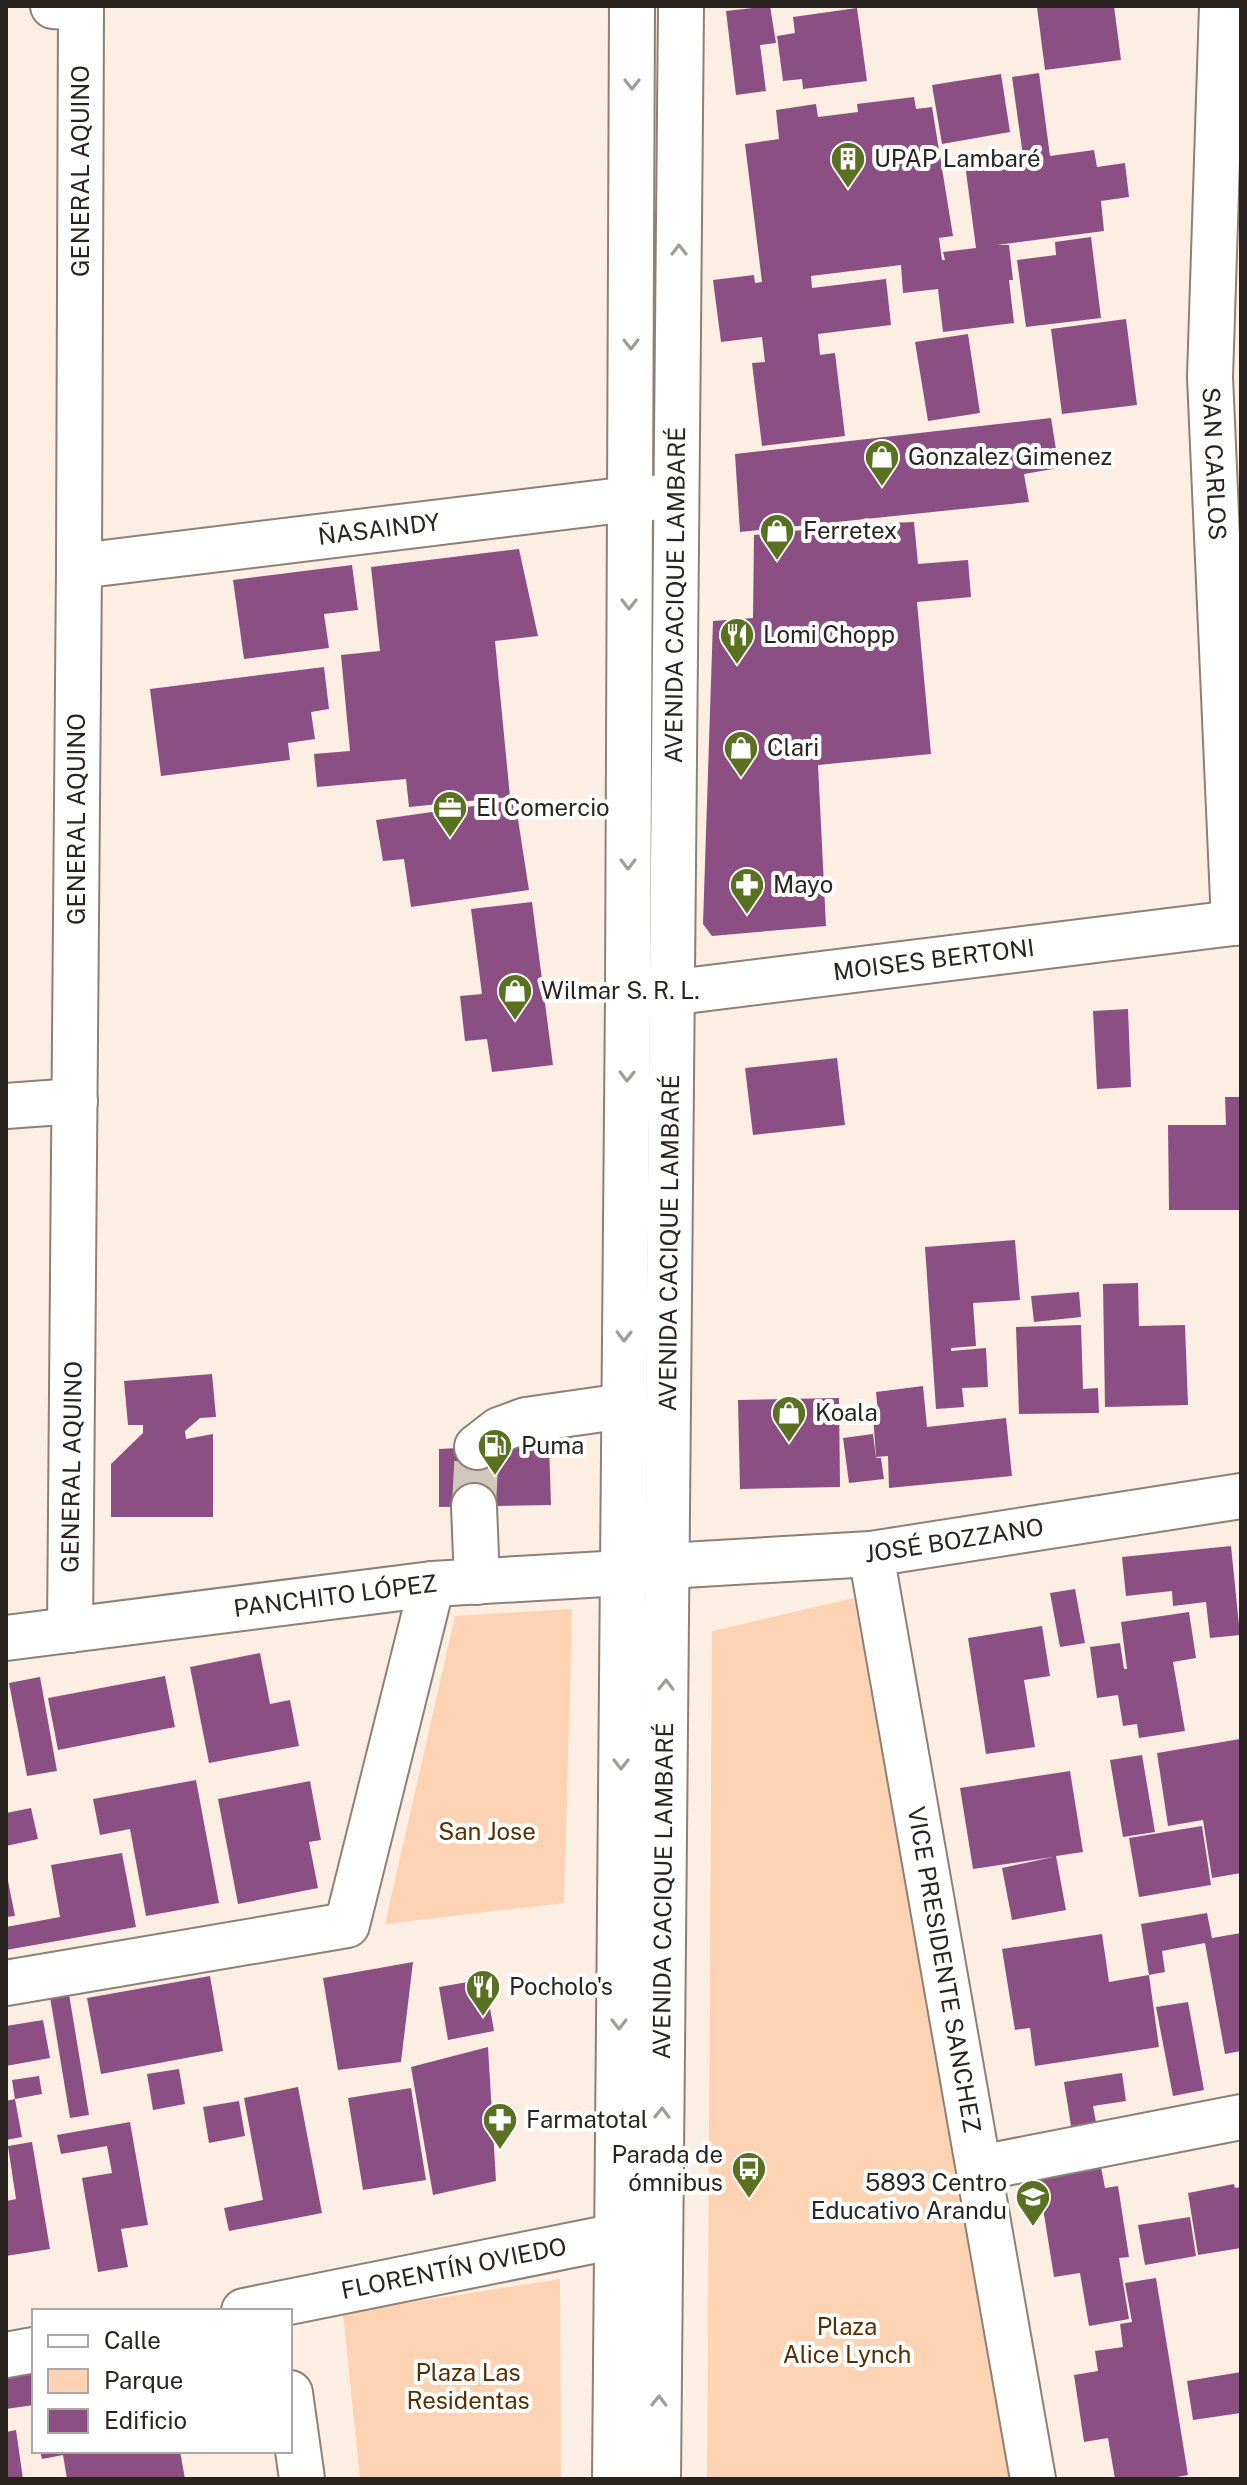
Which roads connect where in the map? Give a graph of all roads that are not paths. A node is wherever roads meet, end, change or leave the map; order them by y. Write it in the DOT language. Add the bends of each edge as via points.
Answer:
graph roads {
  1 [pos="632,6"];
  2 [pos="681,6"];
  3 [pos="1222,6"];
  4 [pos="67,7"];
  5 [pos="1226,376"];
  6 [pos="677,496"];
  7 [pos="630,499"];
  8 [pos="79,566"];
  9 [pos="1237,922"];
  10 [pos="672,995"];
  11 [pos="628,998"];
  12 [pos="75,1101"];
  13 [pos="6,1106"];
  14 [pos="624,1406"];
  15 [pos="477,1447"];
  16 [pos="1241,1497"];
  17 [pos="474,1506"];
  18 [pos="871,1554"];
  19 [pos="667,1566"];
  20 [pos="622,1573"];
  21 [pos="477,1582"];
  22 [pos="432,1584"];
  23 [pos="70,1630"];
  24 [pos="6,1638"];
  25 [pos="6,1983"];
  26 [pos="1241,2117"];
  27 [pos="980,2168"];
  28 [pos="661,2218"];
  29 [pos="617,2236"];
  30 [pos="267,2309"];
  31 [pos="32,2350"];
  32 [pos="6,2355"];
  33 [pos="292,2407"];
  34 [pos="302,2479"];
  35 [pos="615,2479"];
  36 [pos="658,2479"];
  37 [pos="1033,2479"];
  1 -- 7 [label="street, AVENIDA CACIQUE LAMBARÉ, one-way"];
  6 -- 2 [label="street, AVENIDA CACIQUE LAMBARÉ, one-way"];
  3 -- 5 [label="street, SAN CARLOS"];
  4 -- 8 [label="street, GENERAL AQUINO"];
  5 -- 9 [label="street, SAN CARLOS"];
  6 -- 7 [label="street, ÑASAINDY"];
  6 -- 10 [label="street, AVENIDA CACIQUE LAMBARÉ"];
  7 -- 8 [label="street, ÑASAINDY"];
  7 -- 11 [label="street, AVENIDA CACIQUE LAMBARÉ, one-way"];
  8 -- 12 [label="street, GENERAL AQUINO"];
  9 -- 10 [label="street, MOISES BERTONI"];
  10 -- 11 [label="street, MOISES BERTONI"];
  10 -- 19 [label="street, AVENIDA CACIQUE LAMBARÉ"];
  11 -- 14 [label="street, AVENIDA CACIQUE LAMBARÉ, one-way"];
  12 -- 13 [label="street"];
  12 -- 23 [label="street, GENERAL AQUINO"];
  14 -- 15 [label="street" via="526,1420 499,1430"];
  14 -- 20 [label="street, AVENIDA CACIQUE LAMBARÉ"];
  16 -- 18 [label="street, JOSÉ BOZZANO"];
  17 -- 21 [label="street"];
  18 -- 19 [label="street, JOSÉ BOZZANO"];
  18 -- 27 [label="street, VICE PRESIDENTE SANCHEZ"];
  19 -- 20 [label="street, PANCHITO LÓPEZ"];
  28 -- 19 [label="street, AVENIDA CACIQUE LAMBARÉ, one-way"];
  20 -- 21 [label="street, PANCHITO LÓPEZ"];
  20 -- 29 [label="street, AVENIDA CACIQUE LAMBARÉ, one-way"];
  21 -- 22 [label="street, PANCHITO LÓPEZ"];
  22 -- 23 [label="street, PANCHITO LÓPEZ"];
  22 -- 25 [label="street" via="347,1925"];
  23 -- 24 [label="street, PANCHITO LÓPEZ"];
  26 -- 27 [label="street"];
  27 -- 37 [label="street, VICE PRESIDENTE SANCHEZ"];
  28 -- 29 [label="street, FLORENTÍN OVIEDO"];
  36 -- 28 [label="street, AVENIDA CACIQUE LAMBARÉ, one-way"];
  29 -- 30 [label="street, FLORENTÍN OVIEDO"];
  29 -- 35 [label="street, AVENIDA CACIQUE LAMBARÉ"];
  31 -- 32 [label="street"];
  33 -- 34 [label="street"];
}
